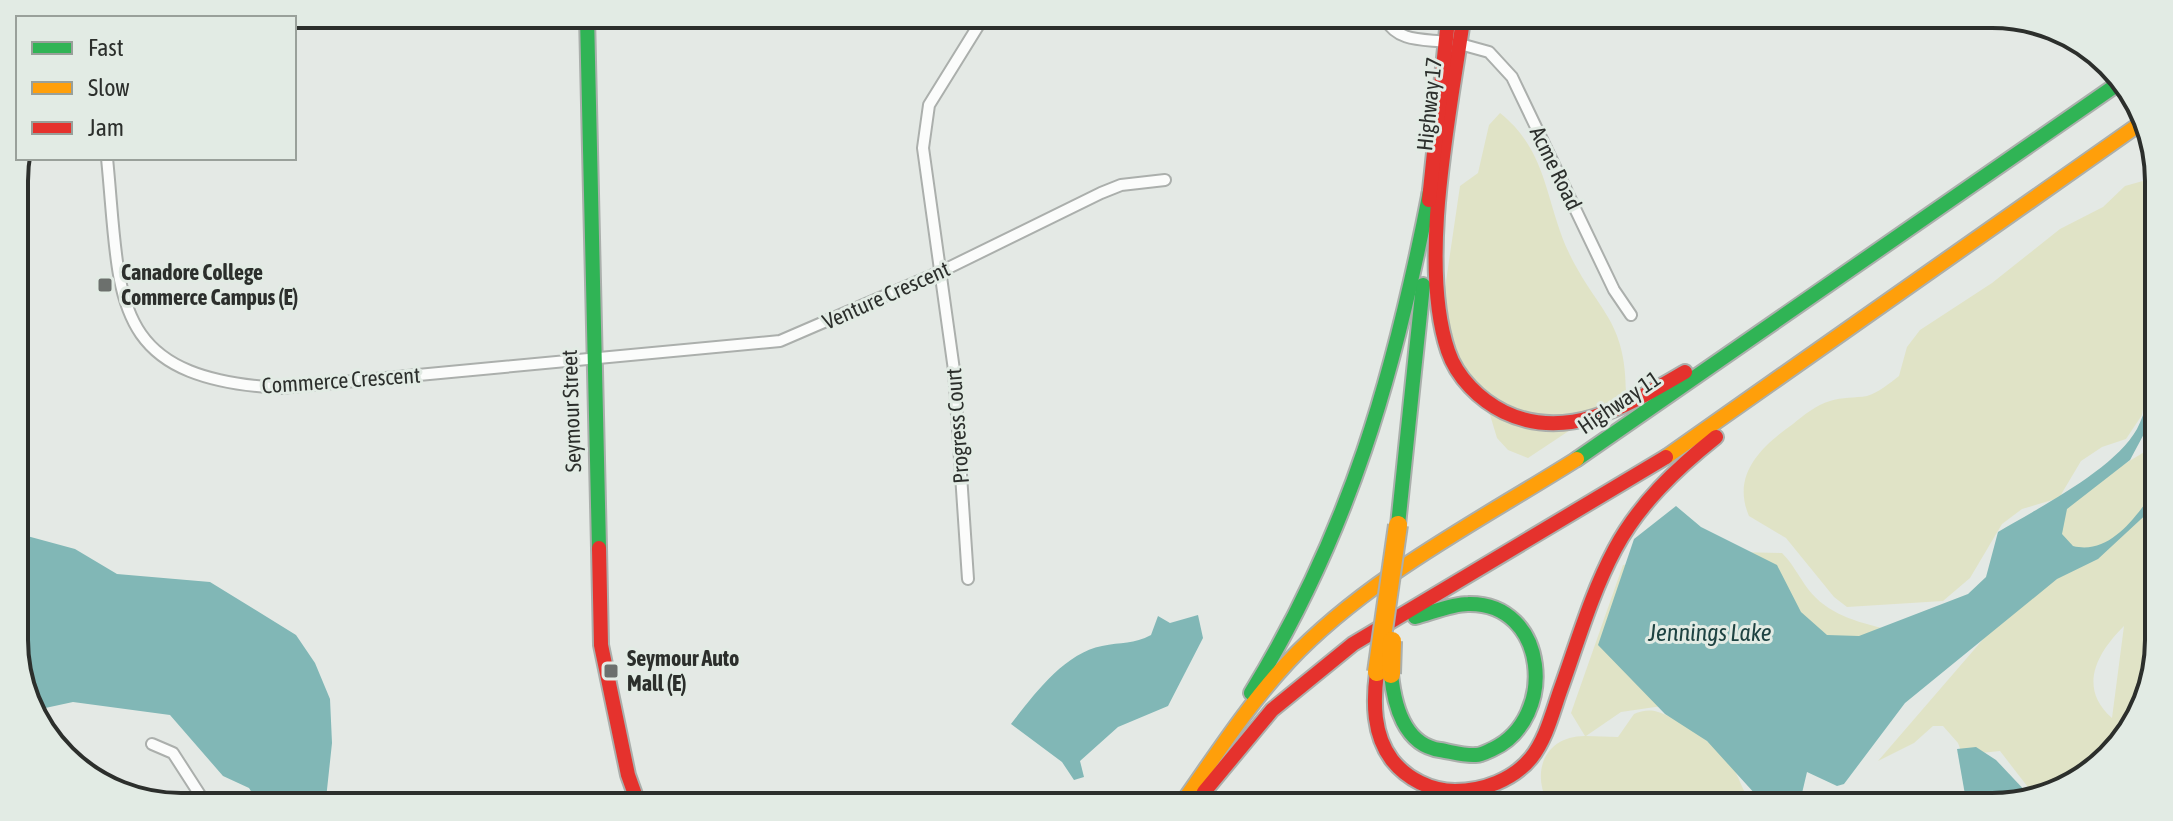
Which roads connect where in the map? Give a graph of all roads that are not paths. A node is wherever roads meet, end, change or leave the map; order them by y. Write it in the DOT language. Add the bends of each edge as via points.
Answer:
graph roads {
  1 [pos="587,28"];
  2 [pos="977,28"];
  3 [pos="1392,28"];
  4 [pos="1450,28"];
  5 [pos="1460,28"];
  6 [pos="1453,43"];
  7 [pos="2113,88"];
  8 [pos="2135,127"];
  9 [pos="107,160"];
  10 [pos="1165,180"];
  11 [pos="1437,192"];
  12 [pos="940,272"];
  13 [pos="1842,278"];
  14 [pos="1872,314"];
  15 [pos="1631,315"];
  16 [pos="593,361"];
  17 [pos="968,579"];
  18 [pos="1384,673"];
  19 [pos="1290,693"];
  20 [pos="152,744"];
  21 [pos="199,793"];
  22 [pos="634,793"];
  23 [pos="1188,793"];
  24 [pos="1189,793"];
  25 [pos="1204,793"];
  1 -- 16 [label="main road, Seymour Street"];
  2 -- 12 [label="street, Progress Court" via="929,105 923,148"];
  3 -- 6 [label="street, Acme Road" via="1404,37"];
  4 -- 6 [label="main road, Highway 17"];
  5 -- 6 [label="main road, Highway 17"];
  6 -- 11 [label="main road, Highway 17"];
  6 -- 15 [label="street, Acme Road" via="1489,52 1512,77 1614,290"];
  7 -- 13 [label="main road, Highway 11"];
  8 -- 14 [label="main road"];
  9 -- 16 [label="street, Commerce Crescent" via="122,295 133,325 154,350 183,369 214,380 280,388"];
  10 -- 12 [label="street, Venture Crescent" via="1101,193"];
  11 -- 13 [label="main road" via="1438,286 1448,352 1476,393 1529,421 1576,423 1621,409"];
  11 -- 18 [label="main road, bridge"];
  11 -- 23 [label="main road" via="1392,375 1348,503 1279,646"];
  12 -- 16 [label="street, Venture Crescent" via="780,341"];
  12 -- 17 [label="street, Progress Court" via="954,370"];
  13 -- 24 [label="main road, Highway 11" via="1344,611 1289,661"];
  14 -- 18 [label="main road" via="1701,448 1645,505 1609,561 1537,749 1510,776 1465,791 1441,790 1410,777 1387,752 1378,731 1374,699"];
  14 -- 19 [label="main road" via="1666,457 1372,632"];
  16 -- 22 [label="main road, Seymour Street" via="601,645"];
  18 -- 19 [label="main road" via="1411,733 1432,748 1455,754 1487,751 1507,741 1532,713 1539,689 1535,652 1523,631 1498,610 1465,602 1407,621"];
  19 -- 25 [label="main road"];
  20 -- 21 [label="street" via="173,753"];
}
